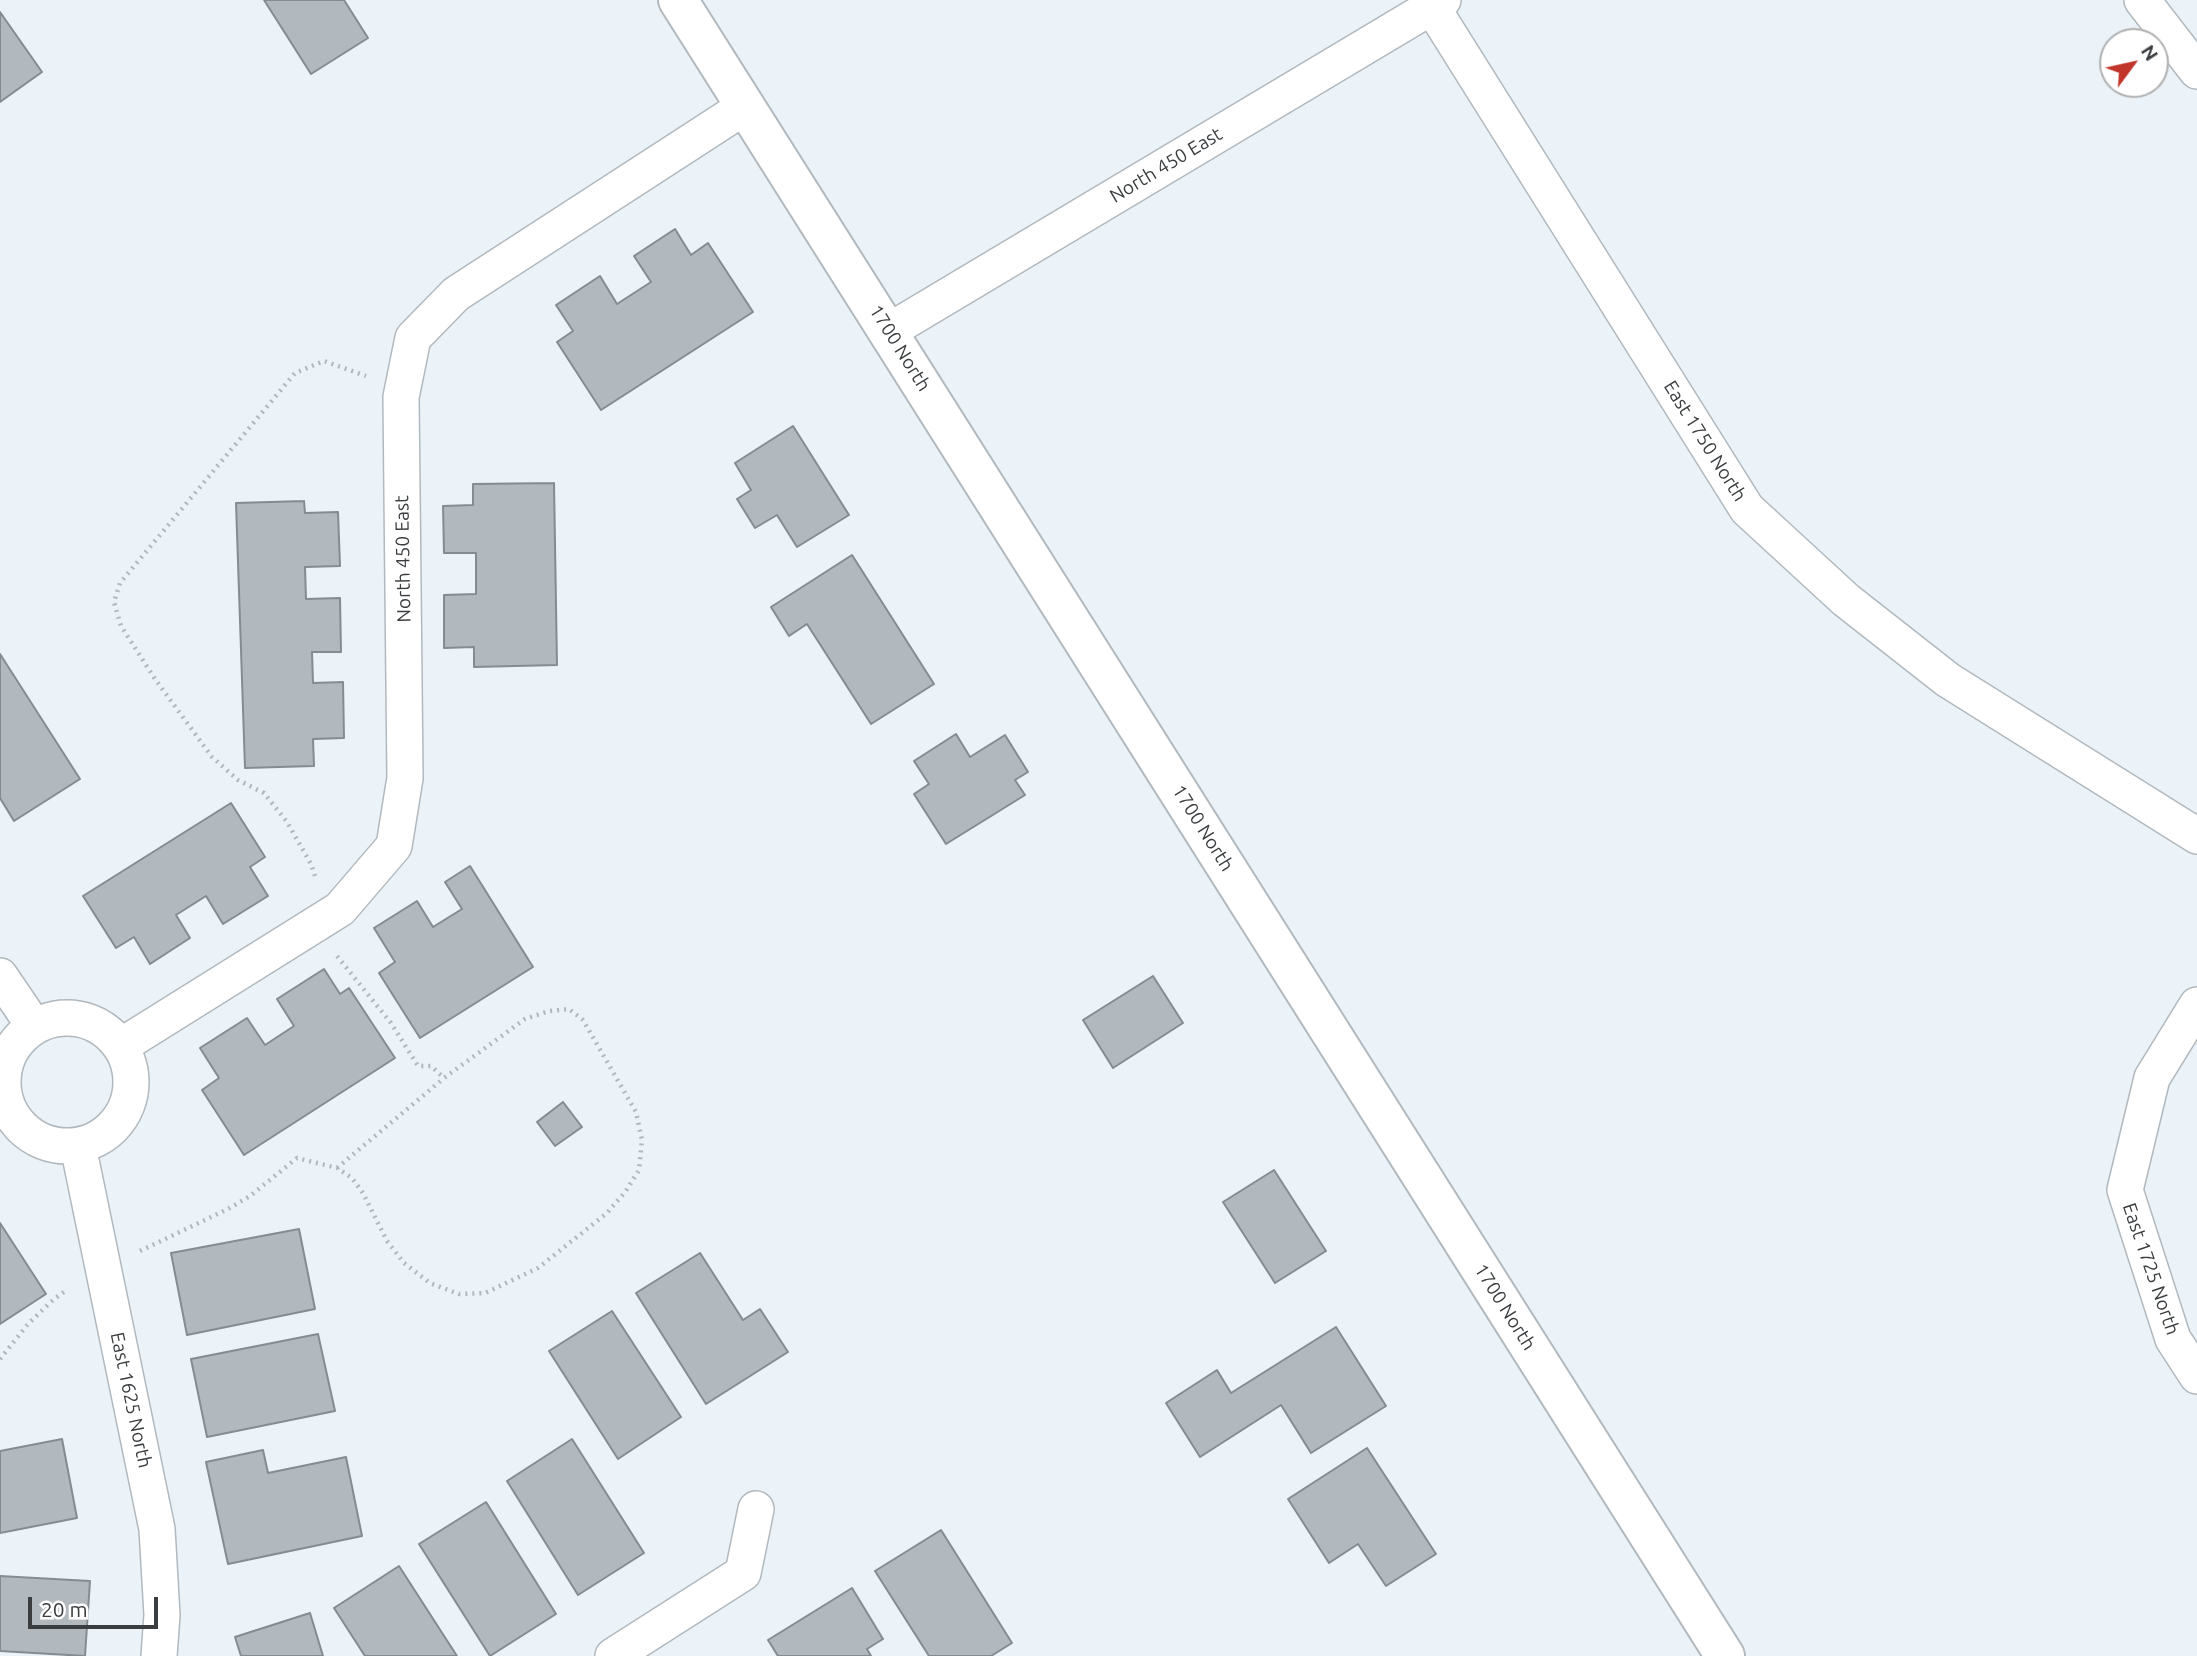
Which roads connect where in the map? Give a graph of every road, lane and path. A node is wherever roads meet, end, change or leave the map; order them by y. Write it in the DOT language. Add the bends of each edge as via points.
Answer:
graph roads {
  1 [pos="678,0"];
  2 [pos="2142,0"];
  3 [pos="1438,3"];
  4 [pos="2197,71"];
  5 [pos="746,106"];
  6 [pos="889,331"];
  7 [pos="366,376"];
  8 [pos="2197,836"];
  9 [pos="315,877"];
  10 [pos="336,955"];
  11 [pos="0,976"];
  12 [pos="2197,1005"];
  13 [pos="34,1026"];
  14 [pos="121,1046"];
  15 [pos="444,1078"];
  16 [pos="5,1115"];
  17 [pos="78,1146"];
  18 [pos="337,1168"];
  19 [pos="133,1254"];
  20 [pos="72,1287"];
  21 [pos="0,1359"];
  22 [pos="2197,1376"];
  23 [pos="756,1509"];
  24 [pos="159,1656"];
  25 [pos="613,1656"];
  26 [pos="1726,1656"];
  1 -- 5 [label="street, 1700 North"];
  2 -- 4 [label="street"];
  3 -- 6 [label="street, North 450 East"];
  3 -- 8 [label="street, East 1750 North" via="1748,509 1846,600 1948,680"];
  5 -- 6 [label="street, 1700 North"];
  5 -- 14 [label="street, North 450 East" via="456,294 413,338 401,397 405,778 394,846 340,909"];
  6 -- 26 [label="street, 1700 North"];
  7 -- 9 [label="path" via="324,361 295,373 120,583 114,602 121,626 212,757 238,780 264,793 287,822"];
  10 -- 15 [label="path" via="391,1023 418,1066 430,1066"];
  11 -- 13 [label="street"];
  12 -- 22 [label="street, East 1725 North" via="2152,1078 2125,1190 2173,1339"];
  13 -- 14 [label="street" via="55,1018 78,1017 104,1028"];
  13 -- 16 [label="street" via="17,1041 5,1065"];
  14 -- 17 [label="street" via="132,1074 129,1102 118,1123 100,1139"];
  15 -- 18 [label="path"];
  15 -- 18 [label="path" via="525,1018 569,1009 583,1020 636,1112 642,1140 639,1170 607,1213 538,1268 485,1293 459,1294 430,1283 404,1262 387,1241 363,1193"];
  16 -- 17 [label="street" via="45,1143"];
  17 -- 24 [label="street, East 1625 North" via="158,1529"];
  18 -- 19 [label="path" via="297,1158 239,1203"];
  20 -- 21 [label="path" via="28,1324"];
  23 -- 25 [label="street" via="743,1573"];
}
